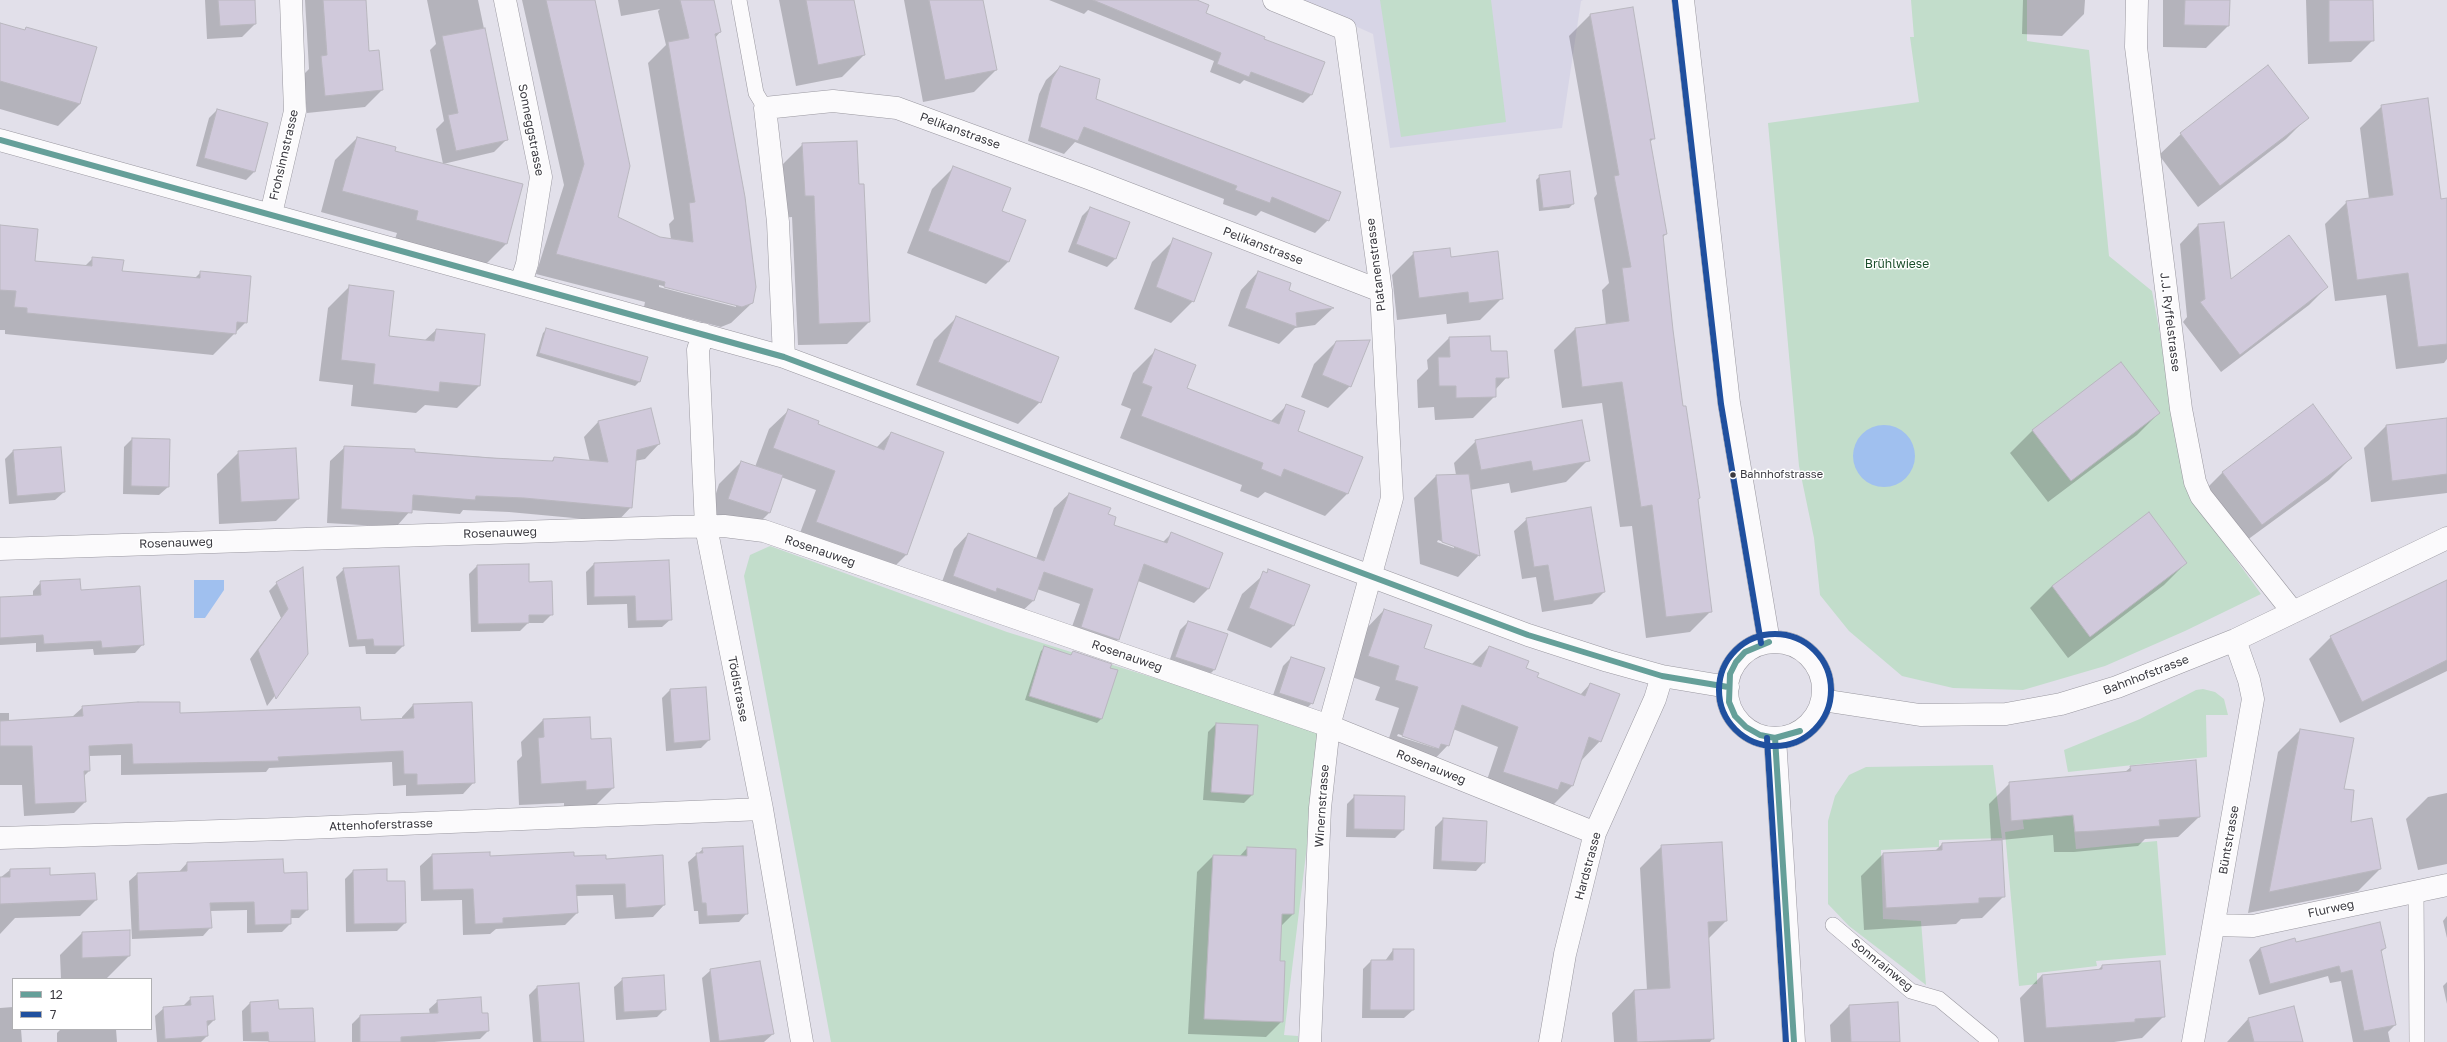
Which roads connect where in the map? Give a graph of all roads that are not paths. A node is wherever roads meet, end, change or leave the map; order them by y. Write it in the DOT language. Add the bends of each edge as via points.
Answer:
graph roads {
  1 [pos="291,0"];
  2 [pos="505,0"];
  3 [pos="739,0"];
  4 [pos="1274,0"];
  5 [pos="1683,0"];
  6 [pos="2137,0"];
  7 [pos="765,108"];
  8 [pos="0,140"];
  9 [pos="271,214"];
  10 [pos="521,283"];
  11 [pos="1380,291"];
  12 [pos="703,334"];
  13 [pos="784,357"];
  14 [pos="706,527"];
  15 [pos="2447,538"];
  16 [pos="0,549"];
  17 [pos="1370,575"];
  18 [pos="2293,612"];
  19 [pos="2235,640"];
  20 [pos="1769,642"];
  21 [pos="1662,676"];
  22 [pos="1728,687"];
  23 [pos="1822,700"];
  24 [pos="1329,726"];
  25 [pos="1775,738"];
  26 [pos="762,809"];
  27 [pos="1595,833"];
  28 [pos="0,838"];
  29 [pos="2447,885"];
  30 [pos="2416,890"];
  31 [pos="1833,925"];
  32 [pos="2214,925"];
  33 [pos="802,1042"];
  34 [pos="1310,1042"];
  35 [pos="1550,1042"];
  36 [pos="1794,1042"];
  37 [pos="1991,1042"];
  38 [pos="2194,1042"];
  39 [pos="2417,1042"];
  1 -- 9 [label="street, Frohsinnstrasse" via="296,111"];
  2 -- 10 [label="street, Sonneggstrasse" via="541,177 527,264"];
  3 -- 7 [label="lane" via="756,93"];
  4 -- 11 [label="street, Platanenstrasse" via="1345,29"];
  5 -- 20 [label="street" via="1729,403"];
  6 -- 18 [label="street, J.J. Ryffelstrasse" via="2136,47 2181,409 2195,482 2201,496"];
  7 -- 11 [label="street, Pelikanstrasse" via="833,101 897,108 1088,178"];
  7 -- 13 [label="street" via="778,222"];
  8 -- 9 [label="street"];
  9 -- 10 [label="street"];
  10 -- 12 [label="street"];
  11 -- 17 [label="street, Platanenstrasse" via="1392,498"];
  12 -- 13 [label="street"];
  12 -- 14 [label="street, Tödistrasse" via="698,350"];
  13 -- 17 [label="street"];
  14 -- 16 [label="street, Rosenauweg"];
  14 -- 24 [label="street, Rosenauweg" via="724,526 764,531"];
  14 -- 26 [label="street, Tödistrasse"];
  15 -- 18 [label="street, Bahnhofstrasse"];
  17 -- 21 [label="street" via="1528,635"];
  17 -- 24 [label="street, Winernstrasse"];
  18 -- 19 [label="street, Bahnhofstrasse"];
  19 -- 23 [label="street, Bahnhofstrasse" via="2117,687 2061,704 2006,714 1920,715"];
  19 -- 32 [label="street, Büntstrasse" via="2253,699"];
  20 -- 22 [label="street" via="1751,649 1736,662 1730,674"];
  20 -- 23 [label="street" via="1795,646 1815,662 1823,686"];
  21 -- 22 [label="street"];
  21 -- 27 [label="street, Hardstrasse" via="1655,699"];
  22 -- 25 [label="street" via="1729,702 1736,716 1746,727 1760,735"];
  23 -- 25 [label="street" via="1818,712 1800,730 1788,736"];
  24 -- 27 [label="street, Rosenauweg"];
  24 -- 34 [label="street, Winernstrasse" via="1320,808"];
  25 -- 36 [label="street"];
  26 -- 28 [label="street, Attenhoferstrasse"];
  26 -- 33 [label="street, Tödistrasse"];
  27 -- 35 [label="street, Hardstrasse" via="1565,954"];
  29 -- 30 [label="street, Flurweg"];
  30 -- 32 [label="street, Flurweg" via="2254,926"];
  30 -- 39 [label="lane"];
  31 -- 37 [label="lane, Sonnrainweg" via="1910,991 1939,999"];
  32 -- 38 [label="street, Büntstrasse"];
}
